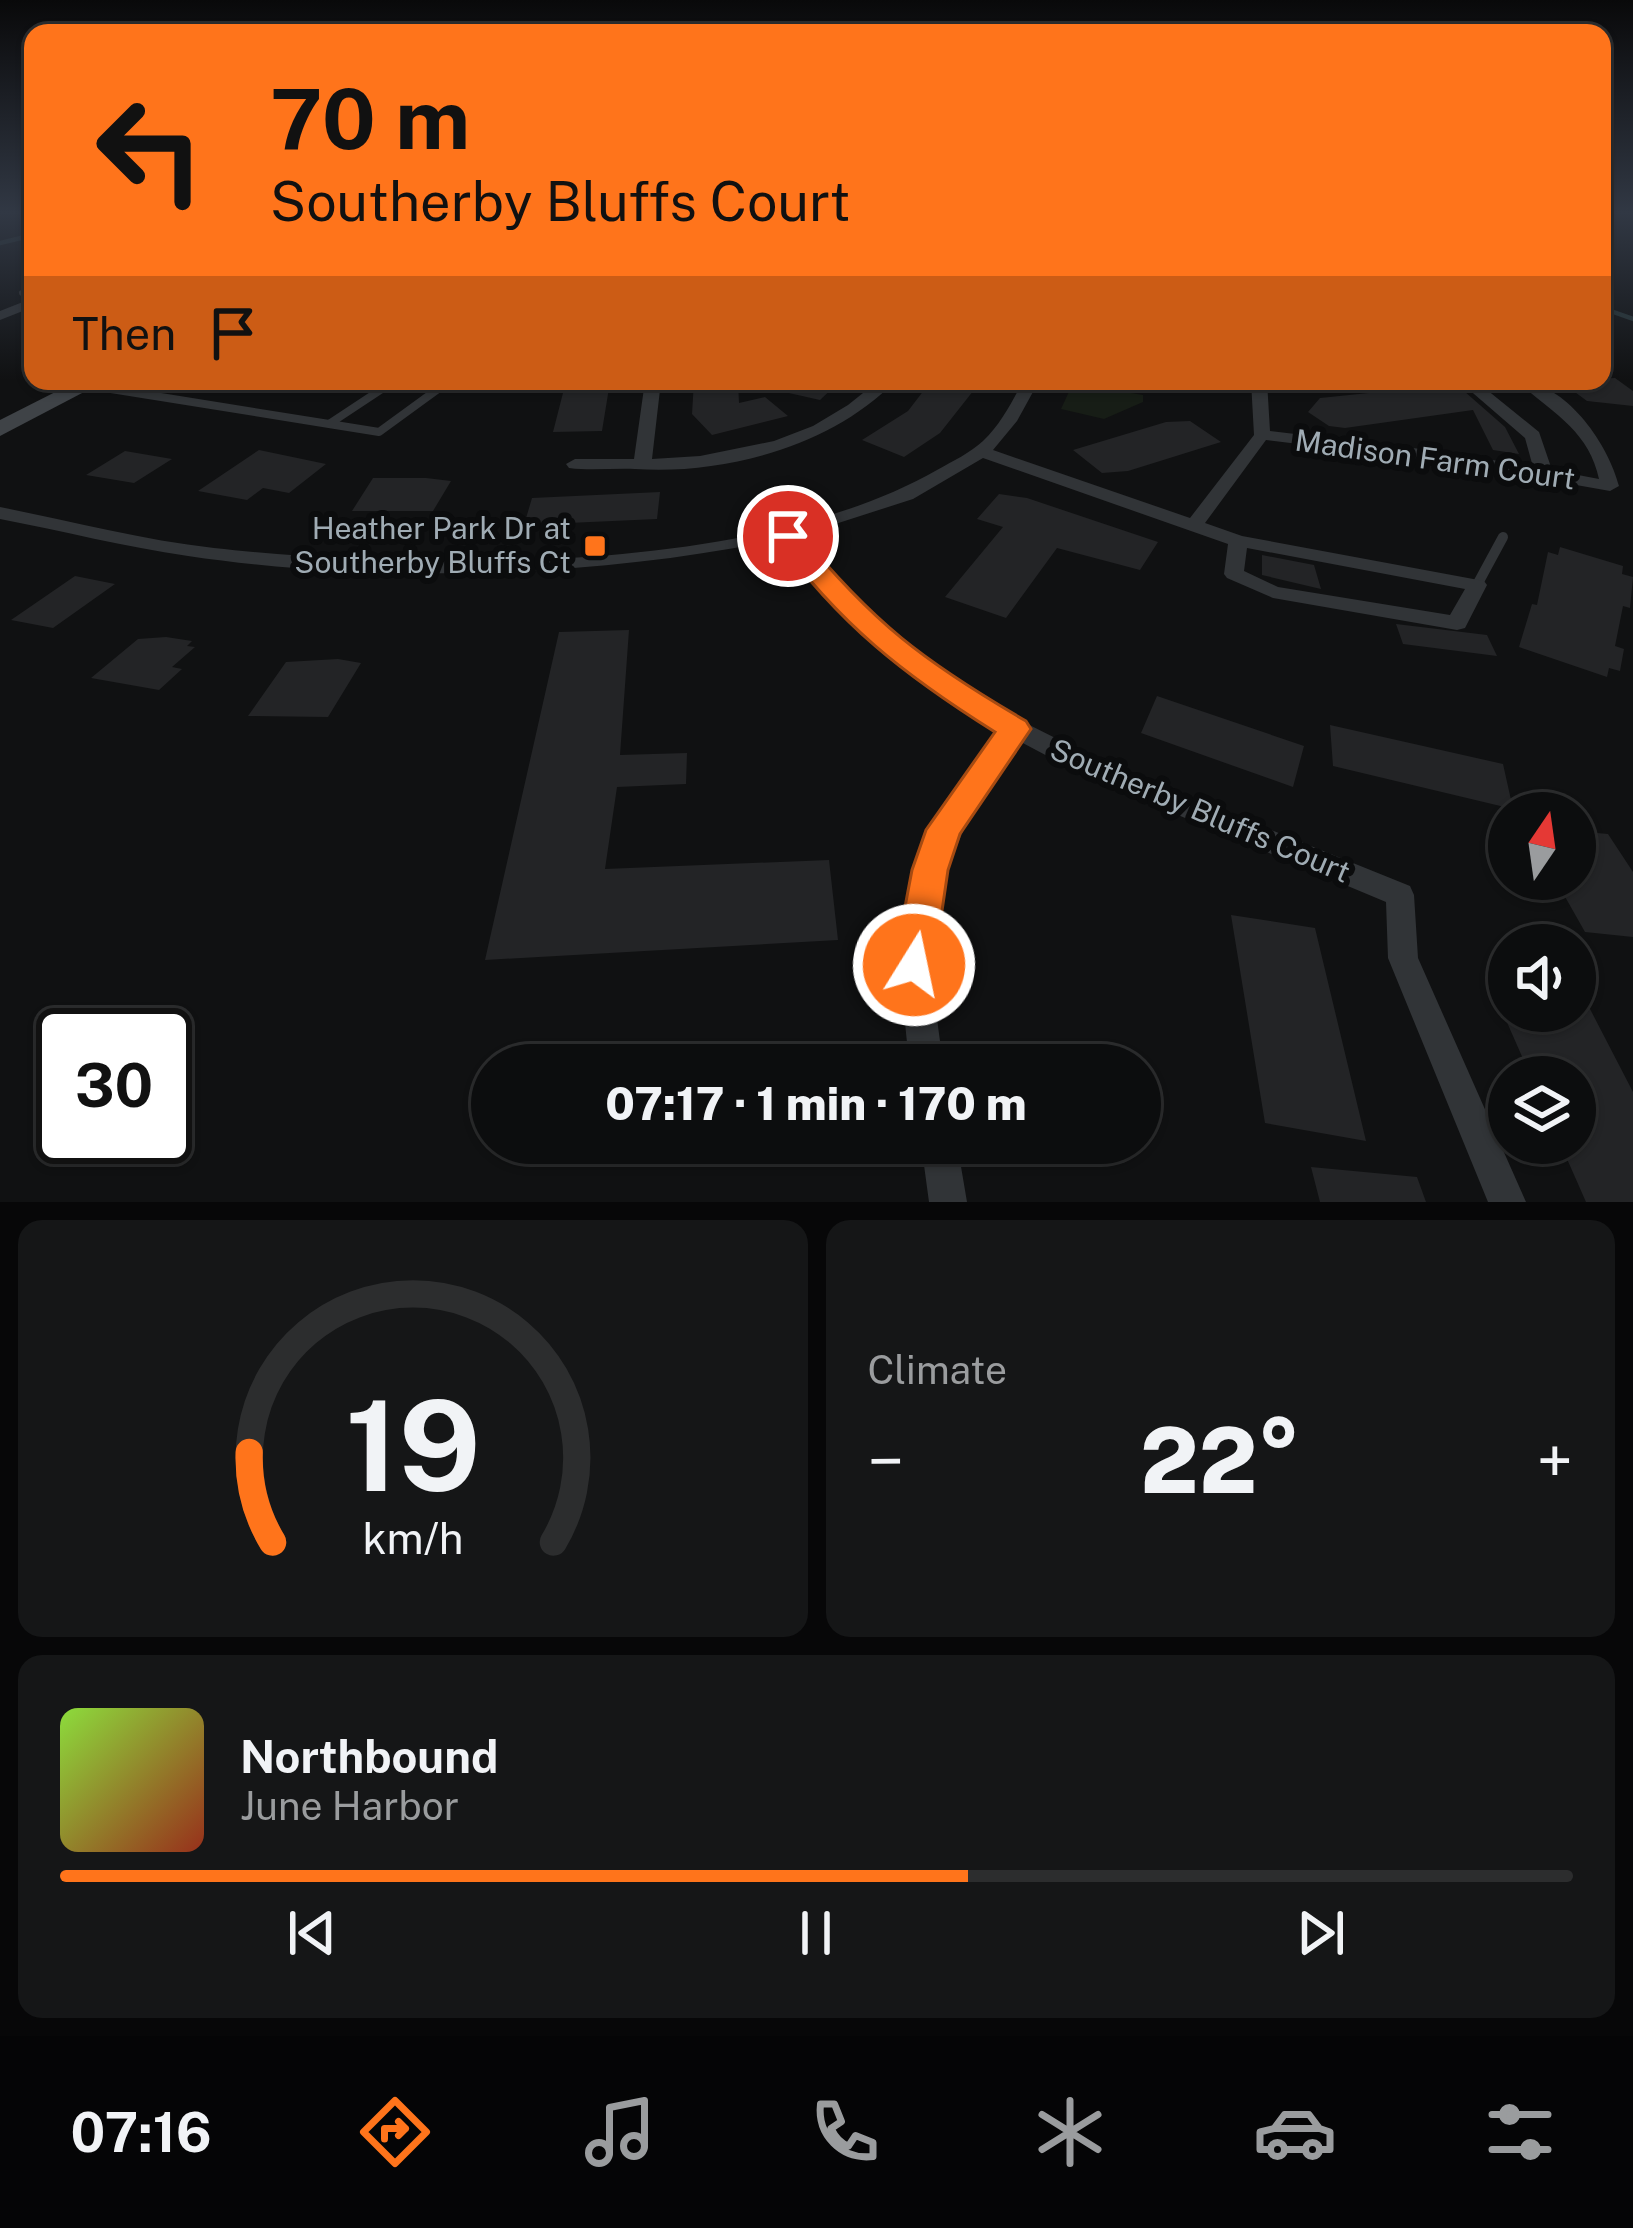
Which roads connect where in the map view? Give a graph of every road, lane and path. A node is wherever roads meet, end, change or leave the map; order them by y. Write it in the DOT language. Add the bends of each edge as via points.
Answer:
graph roads {
  1 [pos="76,390"];
  2 [pos="131,390"];
  3 [pos="380,390"];
  4 [pos="437,390"];
  5 [pos="652,390"];
  6 [pos="878,390"];
  7 [pos="1026,390"];
  8 [pos="1259,390"];
  9 [pos="1478,390"];
  10 [pos="1536,390"];
  11 [pos="328,424"];
  12 [pos="0,429"];
  13 [pos="1262,435"];
  14 [pos="982,452"];
  15 [pos="574,464"];
  16 [pos="642,466"];
  17 [pos="1544,474"];
  18 [pos="0,513"];
  19 [pos="1193,526"];
  20 [pos="788,536"];
  21 [pos="1503,537"];
  22 [pos="1238,541"];
  23 [pos="1477,585"];
  24 [pos="1015,729"];
  25 [pos="922,1044"];
  26 [pos="943,1164"];
  27 [pos="948,1202"];
  28 [pos="1508,1202"];
  1 -- 12 [label="street"];
  2 -- 11 [label="lane"];
  3 -- 11 [label="lane"];
  4 -- 11 [label="lane" via="379,432"];
  5 -- 16 [label="street"];
  6 -- 16 [label="street" via="820,430 764,450"];
  7 -- 14 [label="street"];
  8 -- 13 [label="street"];
  9 -- 17 [label="street" via="1533,436"];
  10 -- 17 [label="street, Madison Farm Court" via="1594,438 1610,486"];
  13 -- 17 [label="street, Madison Farm Court"];
  13 -- 19 [label="street"];
  14 -- 19 [label="street"];
  14 -- 20 [label="street" via="906,497"];
  15 -- 16 [label="street"];
  18 -- 20 [label="street" via="209,553 393,566 692,550"];
  19 -- 22 [label="street"];
  20 -- 24 [label="street, Southerby Bluffs Court" via="845,608 915,669"];
  21 -- 23 [label="lane"];
  22 -- 23 [label="street"];
  22 -- 23 [label="street" via="1234,574 1274,592 1457,623"];
  24 -- 25 [label="street" via="944,830 930,870 914,965"];
  24 -- 28 [label="street, Southerby Bluffs Court" via="1400,895 1402,958"];
  26 -- 27 [label="street"];
}
